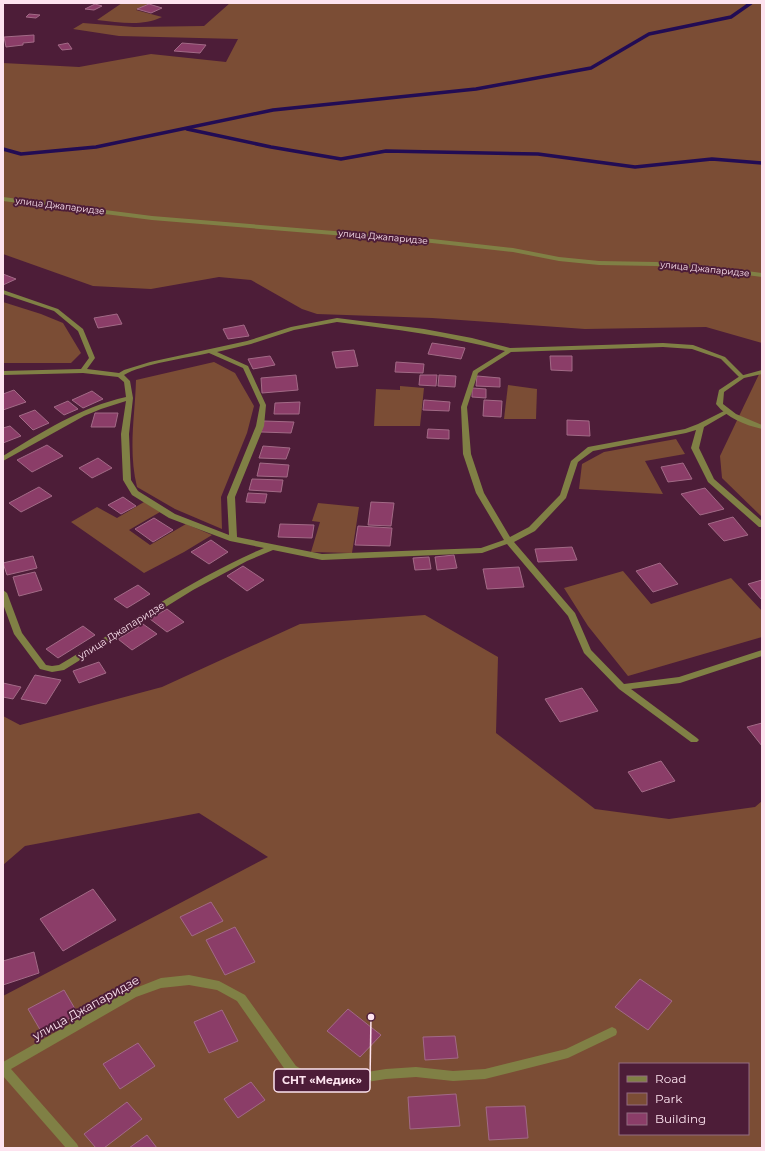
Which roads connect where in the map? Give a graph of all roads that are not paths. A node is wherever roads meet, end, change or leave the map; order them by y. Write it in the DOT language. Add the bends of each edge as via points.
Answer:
graph roads {
  1 [pos="3,199"];
  2 [pos="762,276"];
  3 [pos="3,292"];
  4 [pos="510,350"];
  5 [pos="210,351"];
  6 [pos="83,370"];
  7 [pos="762,372"];
  8 [pos="3,373"];
  9 [pos="120,375"];
  10 [pos="742,377"];
  11 [pos="130,398"];
  12 [pos="726,412"];
  13 [pos="701,426"];
  14 [pos="762,427"];
  15 [pos="3,458"];
  16 [pos="762,525"];
  17 [pos="233,539"];
  18 [pos="509,541"];
  19 [pos="273,547"];
  20 [pos="3,593"];
  21 [pos="762,653"];
  22 [pos="622,688"];
  23 [pos="694,740"];
  24 [pos="612,1032"];
  25 [pos="3,1068"];
  26 [pos="73,1148"];
  1 -- 2 [label="street, улица Джапаридзе" via="152,218 417,240 513,250 573,260 708,268"];
  3 -- 6 [label="street" via="56,310 82,330 92,358"];
  4 -- 5 [label="street" via="424,331 337,320 293,328 249,343"];
  4 -- 10 [label="street" via="662,345 693,347 723,358"];
  4 -- 18 [label="street" via="475,372 464,407 466,454 480,493"];
  5 -- 9 [label="street" via="152,363"];
  5 -- 17 [label="street" via="246,367 263,405 260,426 231,497"];
  6 -- 8 [label="street" via="39,374"];
  6 -- 9 [label="street"];
  7 -- 10 [label="street"];
  9 -- 11 [label="street" via="127,381"];
  10 -- 12 [label="street" via="721,391 719,404"];
  11 -- 15 [label="street" via="107,404"];
  11 -- 17 [label="street" via="125,434 127,480 135,493 172,516"];
  12 -- 13 [label="street"];
  12 -- 14 [label="street"];
  13 -- 16 [label="street" via="696,448 712,480"];
  13 -- 18 [label="street" via="591,449 575,460 563,496 532,529"];
  17 -- 19 [label="street"];
  18 -- 19 [label="street" via="482,550 322,557"];
  18 -- 22 [label="street" via="572,615 587,651"];
  19 -- 20 [label="street, улица Джапаридзе" via="192,585 61,668 43,667 18,634"];
  21 -- 22 [label="street" via="680,680"];
  22 -- 23 [label="street"];
  24 -- 25 [label="street, улица Джапаридзе" via="568,1053 485,1074 453,1076 416,1072 334,1082 308,1079 292,1070 241,998 219,986 189,980 161,983 132,994"];
  25 -- 26 [label="street, улица Джапаридзе"];
}
